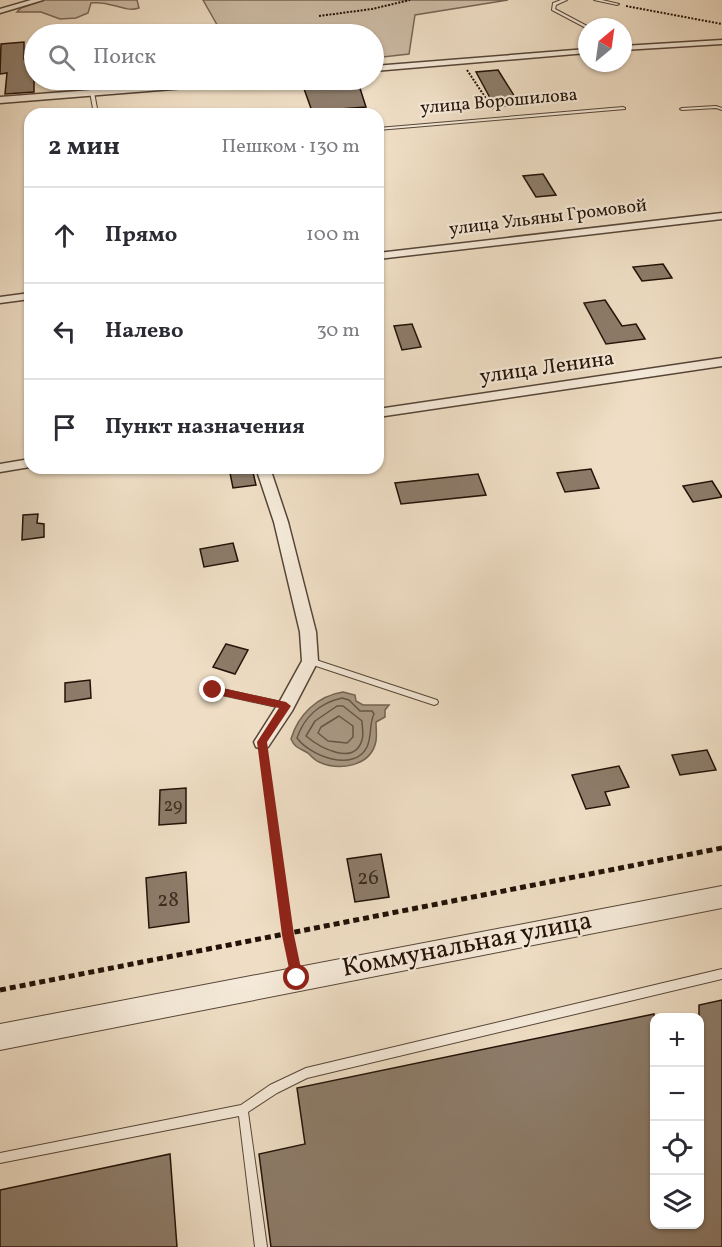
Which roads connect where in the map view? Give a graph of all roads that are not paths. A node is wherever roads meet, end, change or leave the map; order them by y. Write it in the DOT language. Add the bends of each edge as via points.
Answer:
graph roads {
  1 [pos="39,0"];
  2 [pos="565,0"];
  3 [pos="596,0"];
  4 [pos="616,4"];
  5 [pos="0,11"];
  6 [pos="578,22"];
  7 [pos="722,42"];
  8 [pos="632,48"];
  9 [pos="578,52"];
  10 [pos="384,68"];
  11 [pos="118,90"];
  12 [pos="92,92"];
  13 [pos="0,100"];
  14 [pos="95,108"];
  15 [pos="623,108"];
  16 [pos="682,109"];
  17 [pos="722,109"];
  18 [pos="384,128"];
  19 [pos="722,216"];
  20 [pos="384,255"];
  21 [pos="24,297"];
  22 [pos="0,300"];
  23 [pos="722,362"];
  24 [pos="384,412"];
  25 [pos="24,465"];
  26 [pos="0,468"];
  27 [pos="265,474"];
  28 [pos="310,661"];
  29 [pos="213,690"];
  30 [pos="434,702"];
  31 [pos="286,706"];
  32 [pos="262,742"];
  33 [pos="722,897"];
  34 [pos="722,974"];
  35 [pos="0,1037"];
  36 [pos="243,1110"];
  37 [pos="0,1158"];
  38 [pos="261,1244"];
  1 -- 5 [label="street"];
  2 -- 6 [label="lane" via="554,4 553,9"];
  3 -- 4 [label="lane"];
  7 -- 8 [label="street"];
  9 -- 10 [label="street"];
  11 -- 12 [label="street"];
  12 -- 13 [label="street"];
  12 -- 14 [label="lane"];
  15 -- 18 [label="lane, улица Ворошилова"];
  16 -- 17 [label="lane"];
  19 -- 20 [label="street, улица Ульяны Громовой"];
  21 -- 22 [label="street"];
  23 -- 24 [label="street, улица Ленина"];
  25 -- 26 [label="street"];
  27 -- 28 [label="street" via="308,632"];
  28 -- 30 [label="lane"];
  28 -- 31 [label="street"];
  29 -- 31 [label="lane"];
  31 -- 32 [label="street"];
  33 -- 35 [label="street, Коммунальная улица"];
  34 -- 36 [label="lane" via="306,1073 276,1086"];
  36 -- 37 [label="lane"];
  36 -- 38 [label="lane"];
}
